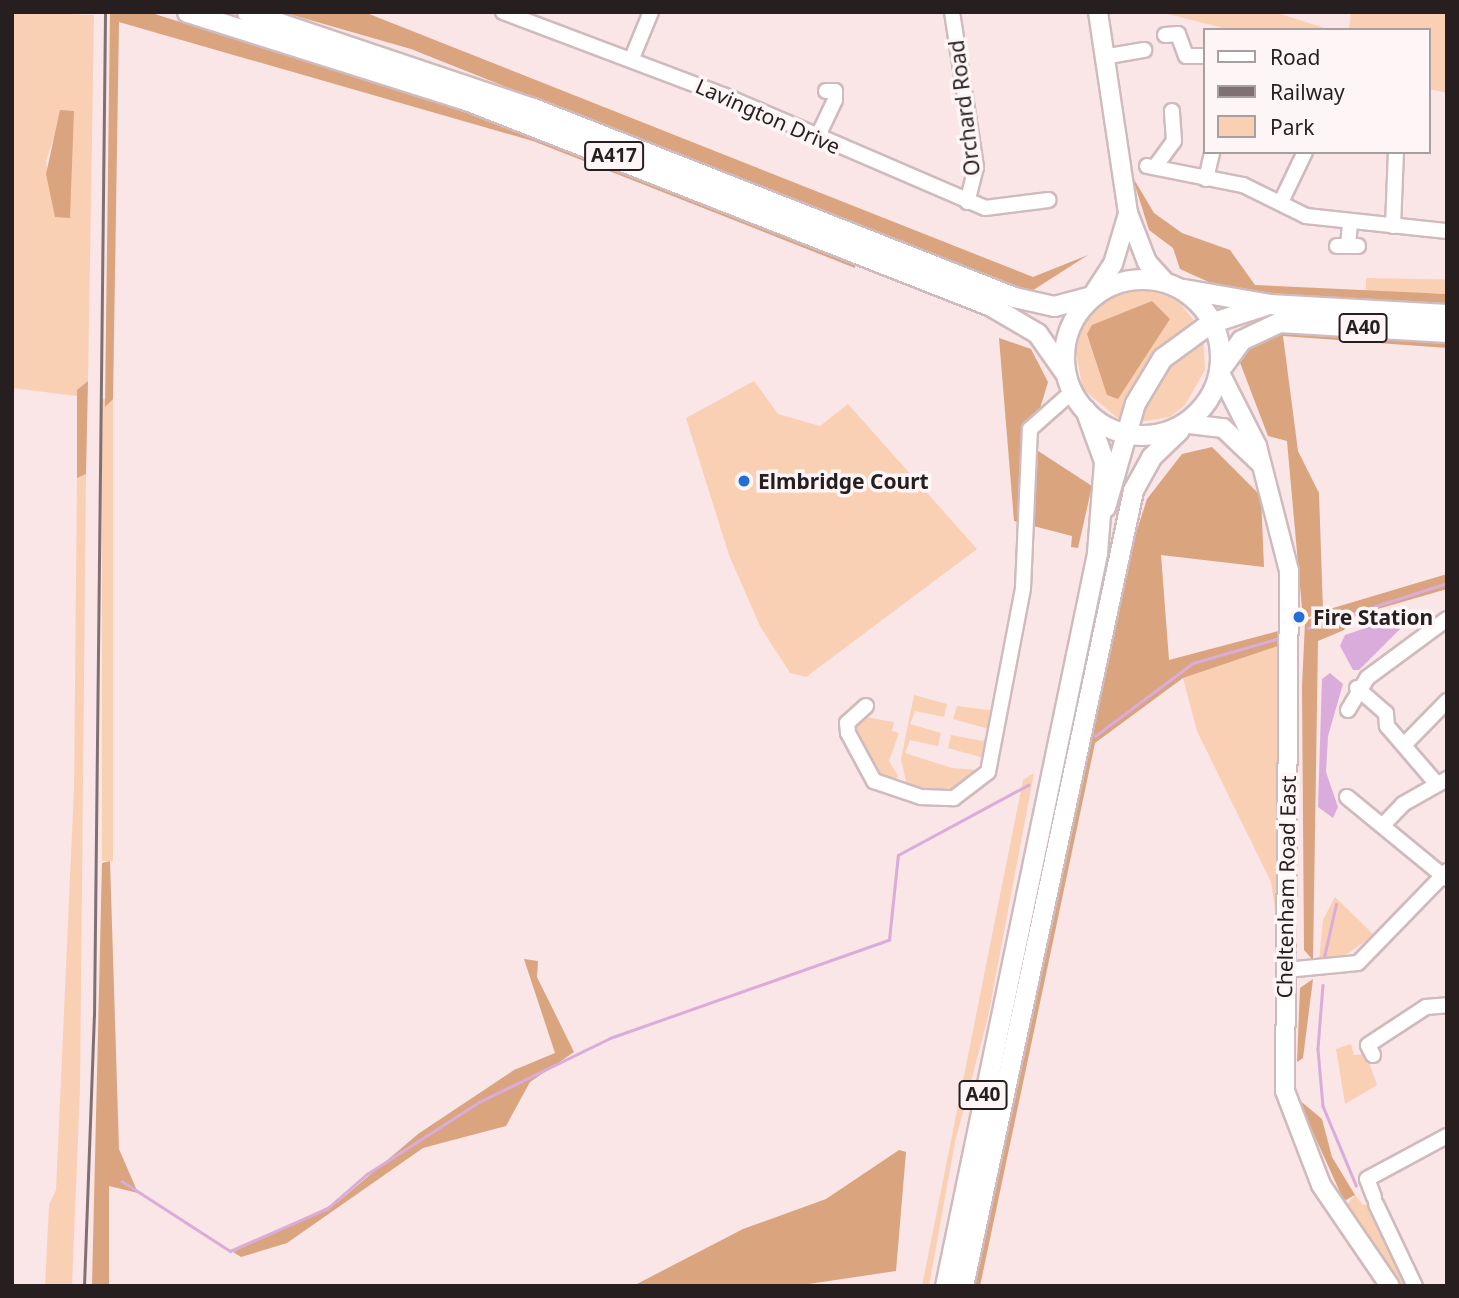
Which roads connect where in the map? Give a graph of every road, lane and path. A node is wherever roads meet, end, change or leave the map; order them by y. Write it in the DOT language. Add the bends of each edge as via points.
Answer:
graph roads {
  1 [pos="187,12"];
  2 [pos="247,12"];
  3 [pos="503,12"];
  4 [pos="651,12"];
  5 [pos="952,12"];
  6 [pos="1098,12"];
  7 [pos="1166,35"];
  8 [pos="1136,47"];
  9 [pos="1204,56"];
  10 [pos="1103,57"];
  11 [pos="632,58"];
  12 [pos="835,91"];
  13 [pos="1172,111"];
  14 [pos="817,138"];
  15 [pos="1212,154"];
  16 [pos="1304,154"];
  17 [pos="1396,154"];
  18 [pos="1206,179"];
  19 [pos="967,202"];
  20 [pos="1281,202"];
  21 [pos="1039,205"];
  22 [pos="1128,213"];
  23 [pos="1350,221"];
  24 [pos="1393,226"];
  25 [pos="1447,231"];
  26 [pos="1348,246"];
  27 [pos="1173,285"];
  28 [pos="1092,294"];
  29 [pos="1269,304"];
  30 [pos="1447,314"];
  31 [pos="1210,323"];
  32 [pos="1447,332"];
  33 [pos="1222,370"];
  34 [pos="1065,373"];
  35 [pos="1072,392"];
  36 [pos="1085,408"];
  37 [pos="1184,427"];
  38 [pos="1124,432"];
  39 [pos="1261,465"];
  40 [pos="1100,520"];
  41 [pos="1447,619"];
  42 [pos="1357,688"];
  43 [pos="1447,701"];
  44 [pos="866,706"];
  45 [pos="1348,710"];
  46 [pos="1405,744"];
  47 [pos="1441,781"];
  48 [pos="1347,797"];
  49 [pos="1363,810"];
  50 [pos="1353,822"];
  51 [pos="1383,825"];
  52 [pos="1445,875"];
  53 [pos="1286,971"];
  54 [pos="1447,1005"];
  55 [pos="1373,1055"];
  56 [pos="1447,1136"];
  57 [pos="945,1286"];
  58 [pos="963,1286"];
  59 [pos="1390,1286"];
  60 [pos="1415,1286"];
  1 -- 34 [label="highway, A417" via="477,104 998,309 1037,333"];
  2 -- 28 [label="highway, A417" via="533,108 1014,298 1054,306"];
  3 -- 11 [label="street, Lavington Drive"];
  4 -- 11 [label="street"];
  5 -- 19 [label="street, Orchard Road" via="976,167"];
  6 -- 10 [label="main road"];
  7 -- 9 [label="street" via="1178,34 1186,56"];
  8 -- 10 [label="street"];
  10 -- 22 [label="main road"];
  11 -- 14 [label="street, Lavington Drive"];
  12 -- 14 [label="street"];
  13 -- 18 [label="street" via="1174,141 1151,167"];
  14 -- 19 [label="street, Lavington Drive"];
  15 -- 18 [label="street"];
  16 -- 20 [label="street"];
  17 -- 24 [label="street"];
  18 -- 20 [label="street" via="1243,185"];
  19 -- 21 [label="street, Lavington Drive" via="993,209"];
  20 -- 23 [label="street" via="1306,216"];
  22 -- 27 [label="main road" via="1140,250"];
  22 -- 28 [label="main road" via="1113,264"];
  23 -- 24 [label="street"];
  23 -- 26 [label="street"];
  24 -- 25 [label="street"];
  27 -- 28 [label="highway, A40" via="1122,281"];
  27 -- 29 [label="highway, A40"];
  27 -- 31 [label="highway"];
  28 -- 34 [label="highway, A40" via="1068,331"];
  29 -- 30 [label="highway, A40"];
  29 -- 31 [label="highway, A40"];
  31 -- 33 [label="highway"];
  31 -- 38 [label="highway, A40" via="1162,358"];
  32 -- 33 [label="highway, A40" via="1279,322 1241,340"];
  33 -- 37 [label="highway, A40"];
  33 -- 39 [label="main road, Cheltenham Road East"];
  34 -- 35 [label="highway, A40"];
  35 -- 36 [label="highway, A40"];
  35 -- 44 [label="street" via="1030,429 1023,588 988,772 954,798 921,797 874,780 848,733 847,723"];
  36 -- 38 [label="highway, A40"];
  36 -- 40 [label="highway, A40" via="1104,461"];
  37 -- 38 [label="highway"];
  37 -- 39 [label="main road" via="1223,428"];
  37 -- 58 [label="highway, A40" via="1151,457 1133,490"];
  38 -- 40 [label="highway, A40" via="1115,483"];
  39 -- 53 [label="main road, Cheltenham Road East" via="1289,571"];
  40 -- 57 [label="highway, A40"];
  41 -- 42 [label="street"];
  42 -- 45 [label="street"];
  42 -- 46 [label="street" via="1386,713 1387,726"];
  43 -- 46 [label="street"];
  46 -- 47 [label="street"];
  47 -- 51 [label="street" via="1403,804"];
  48 -- 49 [label="street"];
  49 -- 50 [label="street"];
  49 -- 51 [label="street"];
  51 -- 52 [label="street"];
  52 -- 53 [label="street" via="1358,963"];
  53 -- 59 [label="main road, Cheltenham Road East" via="1283,1063 1293,1121 1321,1185"];
  54 -- 55 [label="street" via="1426,1007 1368,1045"];
  56 -- 60 [label="street" via="1367,1179"];
}
